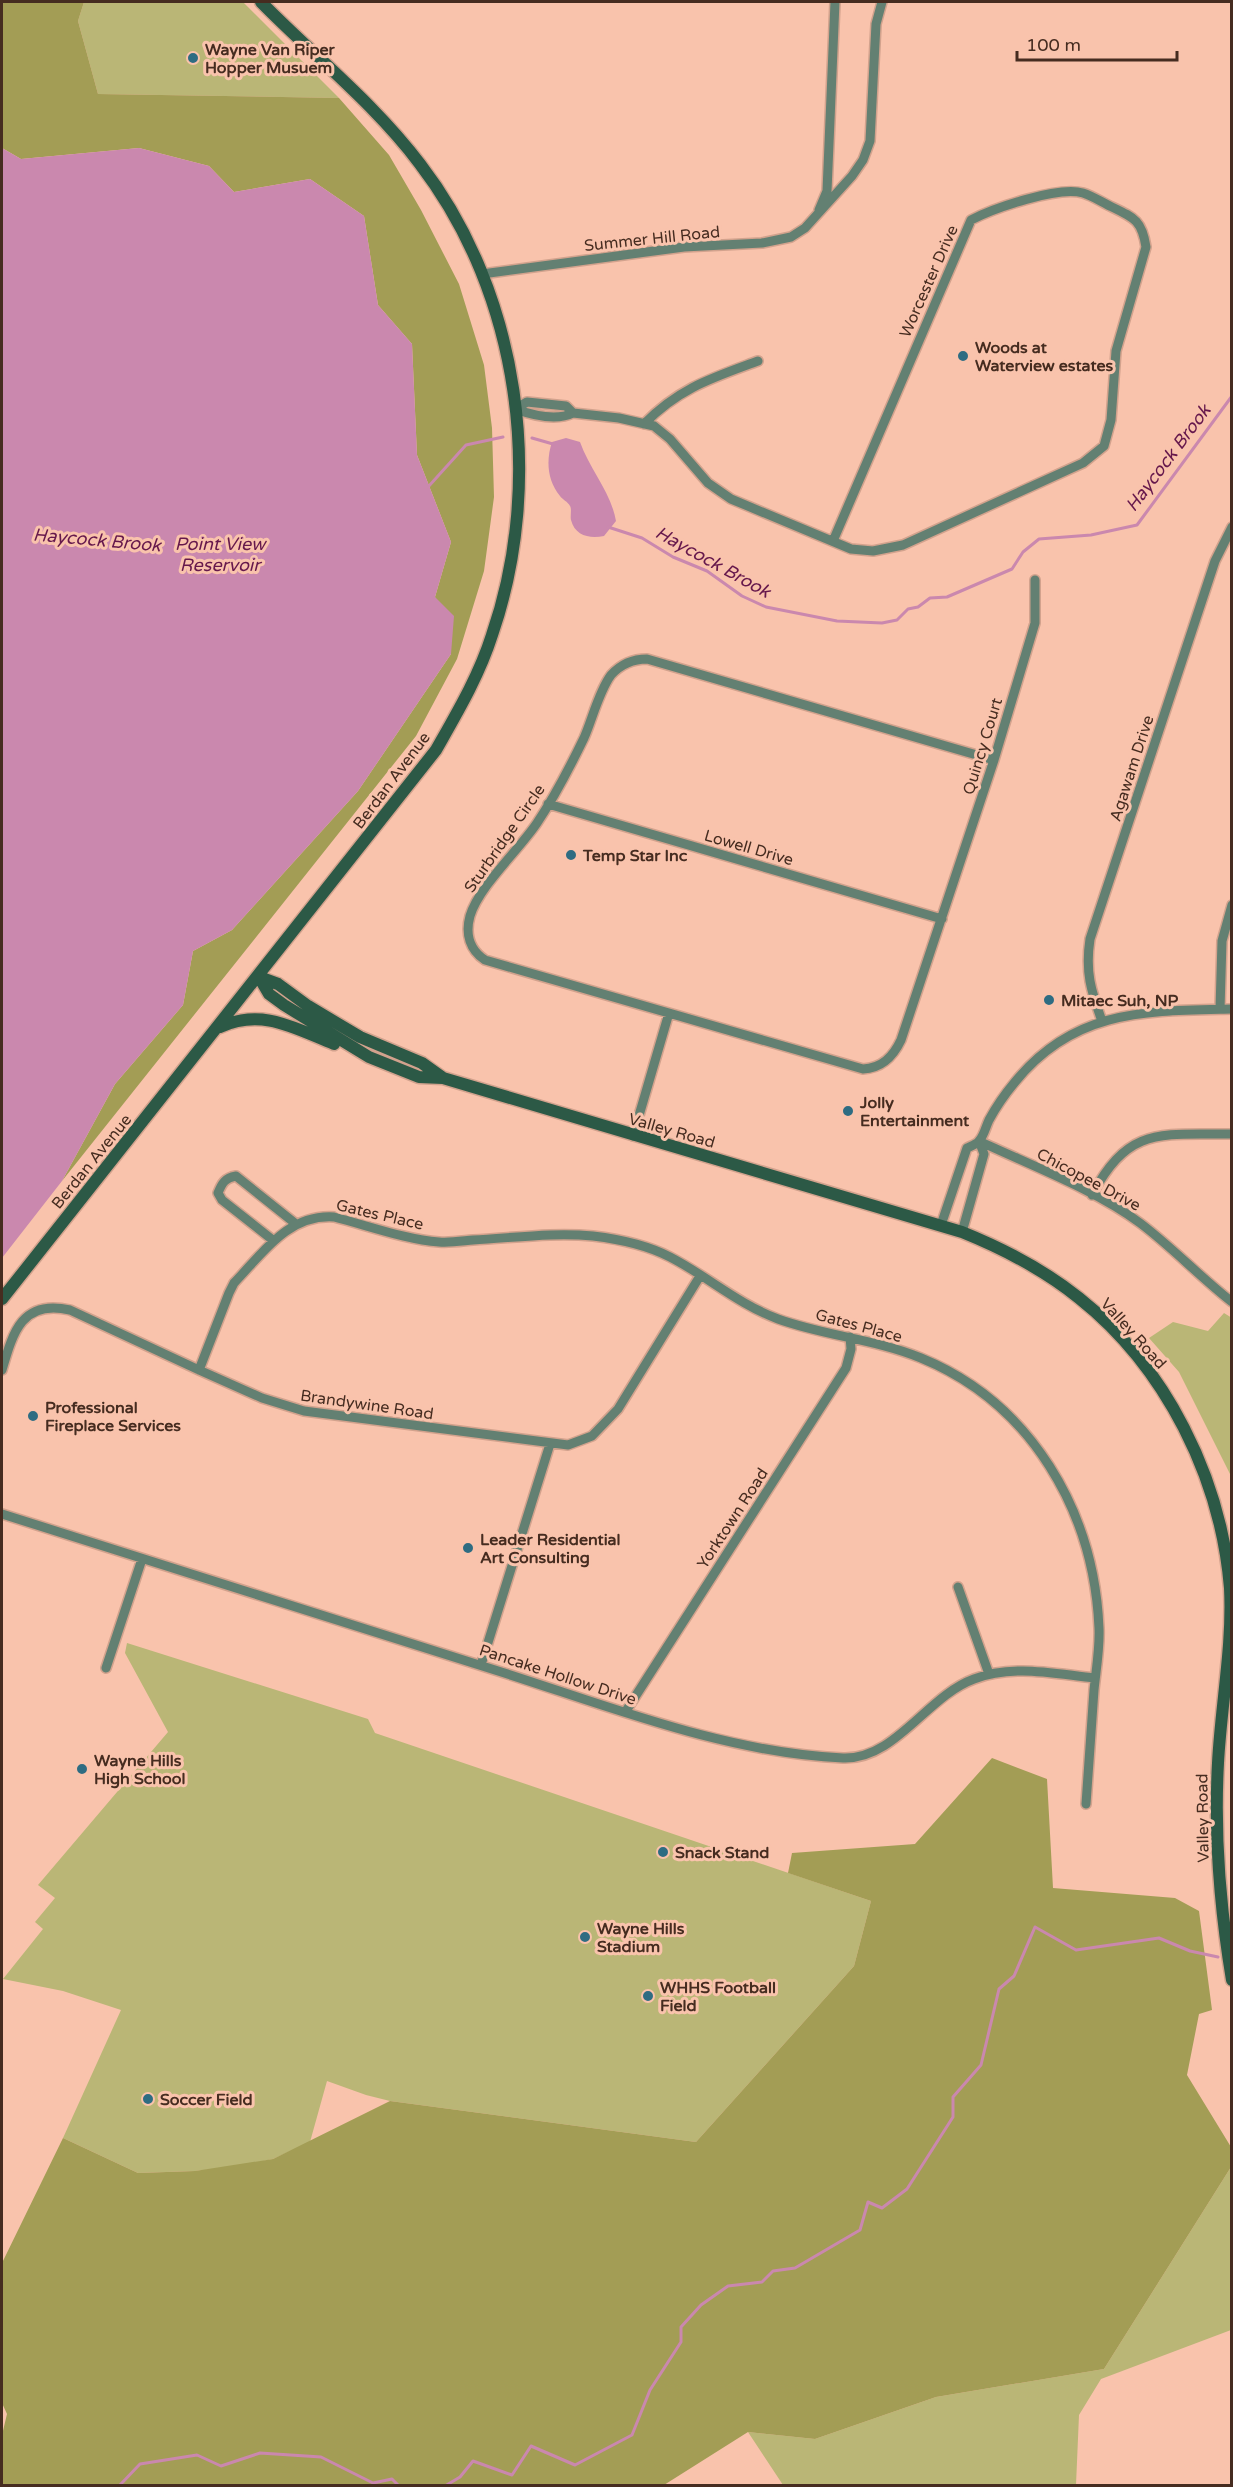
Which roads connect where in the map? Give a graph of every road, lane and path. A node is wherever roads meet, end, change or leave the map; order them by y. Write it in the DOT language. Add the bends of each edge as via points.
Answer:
graph roads {
  1 [pos="261,2"];
  2 [pos="835,2"];
  3 [pos="882,2"];
  4 [pos="817,215"];
  5 [pos="482,274"];
  6 [pos="758,361"];
  7 [pos="515,409"];
  8 [pos="644,424"];
  9 [pos="1232,527"];
  10 [pos="833,541"];
  11 [pos="1227,543"];
  12 [pos="1035,580"];
  13 [pos="994,760"];
  14 [pos="548,804"];
  15 [pos="1232,905"];
  16 [pos="942,919"];
  17 [pos="259,977"];
  18 [pos="1220,1009"];
  19 [pos="1232,1009"];
  20 [pos="669,1013"];
  21 [pos="1102,1021"];
  22 [pos="219,1028"];
  23 [pos="369,1057"];
  24 [pos="443,1078"];
  25 [pos="1232,1134"];
  26 [pos="633,1136"];
  27 [pos="979,1141"];
  28 [pos="1092,1196"];
  29 [pos="296,1224"];
  30 [pos="941,1225"];
  31 [pos="962,1232"];
  32 [pos="274,1241"];
  33 [pos="700,1276"];
  34 [pos="2,1299"];
  35 [pos="1232,1302"];
  36 [pos="850,1337"];
  37 [pos="2,1370"];
  38 [pos="199,1370"];
  39 [pos="550,1444"];
  40 [pos="2,1514"];
  41 [pos="142,1559"];
  42 [pos="958,1587"];
  43 [pos="481,1665"];
  44 [pos="106,1668"];
  45 [pos="989,1674"];
  46 [pos="1095,1678"];
  47 [pos="626,1711"];
  48 [pos="1086,1804"];
  49 [pos="1232,1980"];
  1 -- 5 [label="main road, Berdan Avenue" via="401,139 455,218"];
  2 -- 4 [label="street, Summer Hill Road" via="827,191"];
  3 -- 4 [label="street, Summer Hill Road" via="876,24 870,141 863,160"];
  4 -- 5 [label="street, Summer Hill Road" via="791,237 762,243 684,247"];
  5 -- 7 [label="main road, Berdan Avenue" via="504,342"];
  6 -- 8 [label="street" via="690,387 660,407"];
  7 -- 8 [label="street, Worcester Drive" via="528,414 565,417 573,413"];
  7 -- 17 [label="main road, Berdan Avenue" via="519,471 516,525 501,607 479,669 436,750"];
  8 -- 10 [label="street, Worcester Drive" via="654,426 670,439 708,483 731,499"];
  9 -- 11 [label="street, Agawam Drive"];
  10 -- 10 [label="street, Worcester Drive" via="851,549 873,551 903,545 1083,463 1104,446 1111,420 1116,351 1146,247 1143,229 1134,218 1083,193 1057,192 971,220"];
  11 -- 21 [label="street, Agawam Drive" via="1090,939 1090,988"];
  12 -- 13 [label="street, Quincy Court" via="1035,623"];
  13 -- 14 [label="street, Sturbridge Circle" via="641,659 622,666 606,682 583,739"];
  13 -- 16 [label="street, Quincy Court"];
  14 -- 16 [label="street, Lowell Drive"];
  14 -- 20 [label="street, Sturbridge Circle" via="473,907 468,929 472,948 485,960"];
  15 -- 18 [label="street" via="1222,941"];
  16 -- 20 [label="street, Sturbridge Circle" via="901,1040 889,1059 872,1068 863,1069"];
  17 -- 22 [label="main road, Berdan Avenue"];
  17 -- 23 [label="main road, Valley Road" via="269,994 284,1005"];
  17 -- 24 [label="main road, Valley Road" via="278,984 360,1037 422,1063"];
  18 -- 19 [label="street"];
  18 -- 21 [label="street" via="1150,1011"];
  20 -- 26 [label="street"];
  21 -- 27 [label="street" via="1047,1050 1015,1081"];
  22 -- 23 [label="main road" via="236,1020 268,1019"];
  22 -- 34 [label="main road, Berdan Avenue"];
  23 -- 24 [label="main road, Valley Road" via="419,1077"];
  24 -- 26 [label="main road, Valley Road"];
  25 -- 28 [label="street" via="1145,1138 1113,1161"];
  26 -- 30 [label="main road, Valley Road"];
  27 -- 28 [label="street, Chicopee Drive"];
  27 -- 30 [label="street" via="967,1148"];
  27 -- 31 [label="street" via="984,1154"];
  28 -- 35 [label="street, Chicopee Drive" via="1141,1224"];
  29 -- 32 [label="street, Gates Place"];
  29 -- 32 [label="street" via="236,1176 228,1178 219,1193 222,1200"];
  29 -- 33 [label="street, Gates Place" via="309,1218 334,1217 439,1242 555,1234 594,1236 654,1250"];
  30 -- 31 [label="main road, Valley Road"];
  31 -- 49 [label="main road, Valley Road" via="1042,1271 1110,1325 1142,1363 1178,1417 1209,1485 1219,1518 1230,1586 1231,1619 1216,1814"];
  32 -- 38 [label="street, Gates Place" via="234,1283"];
  33 -- 36 [label="street, Gates Place" via="760,1312"];
  33 -- 39 [label="street, Brandywine Road" via="618,1409 602,1427 580,1442"];
  36 -- 46 [label="street, Gates Place" via="923,1359 966,1382 1012,1419 1048,1461 1071,1502 1089,1558 1099,1630"];
  36 -- 47 [label="street, Yorktown Road" via="846,1368"];
  37 -- 38 [label="street, Brandywine Road" via="11,1338 21,1321 49,1306 70,1310"];
  38 -- 39 [label="street, Brandywine Road" via="262,1398 304,1411"];
  39 -- 43 [label="street"];
  40 -- 41 [label="street, Pancake Hollow Drive"];
  41 -- 43 [label="street, Pancake Hollow Drive"];
  41 -- 44 [label="street"];
  42 -- 45 [label="street"];
  43 -- 47 [label="street, Pancake Hollow Drive"];
  45 -- 46 [label="street, Pancake Hollow Drive" via="1029,1671"];
  45 -- 47 [label="street, Pancake Hollow Drive" via="942,1696 879,1749 851,1758 755,1748"];
  46 -- 48 [label="street, Gates Place"];
}
